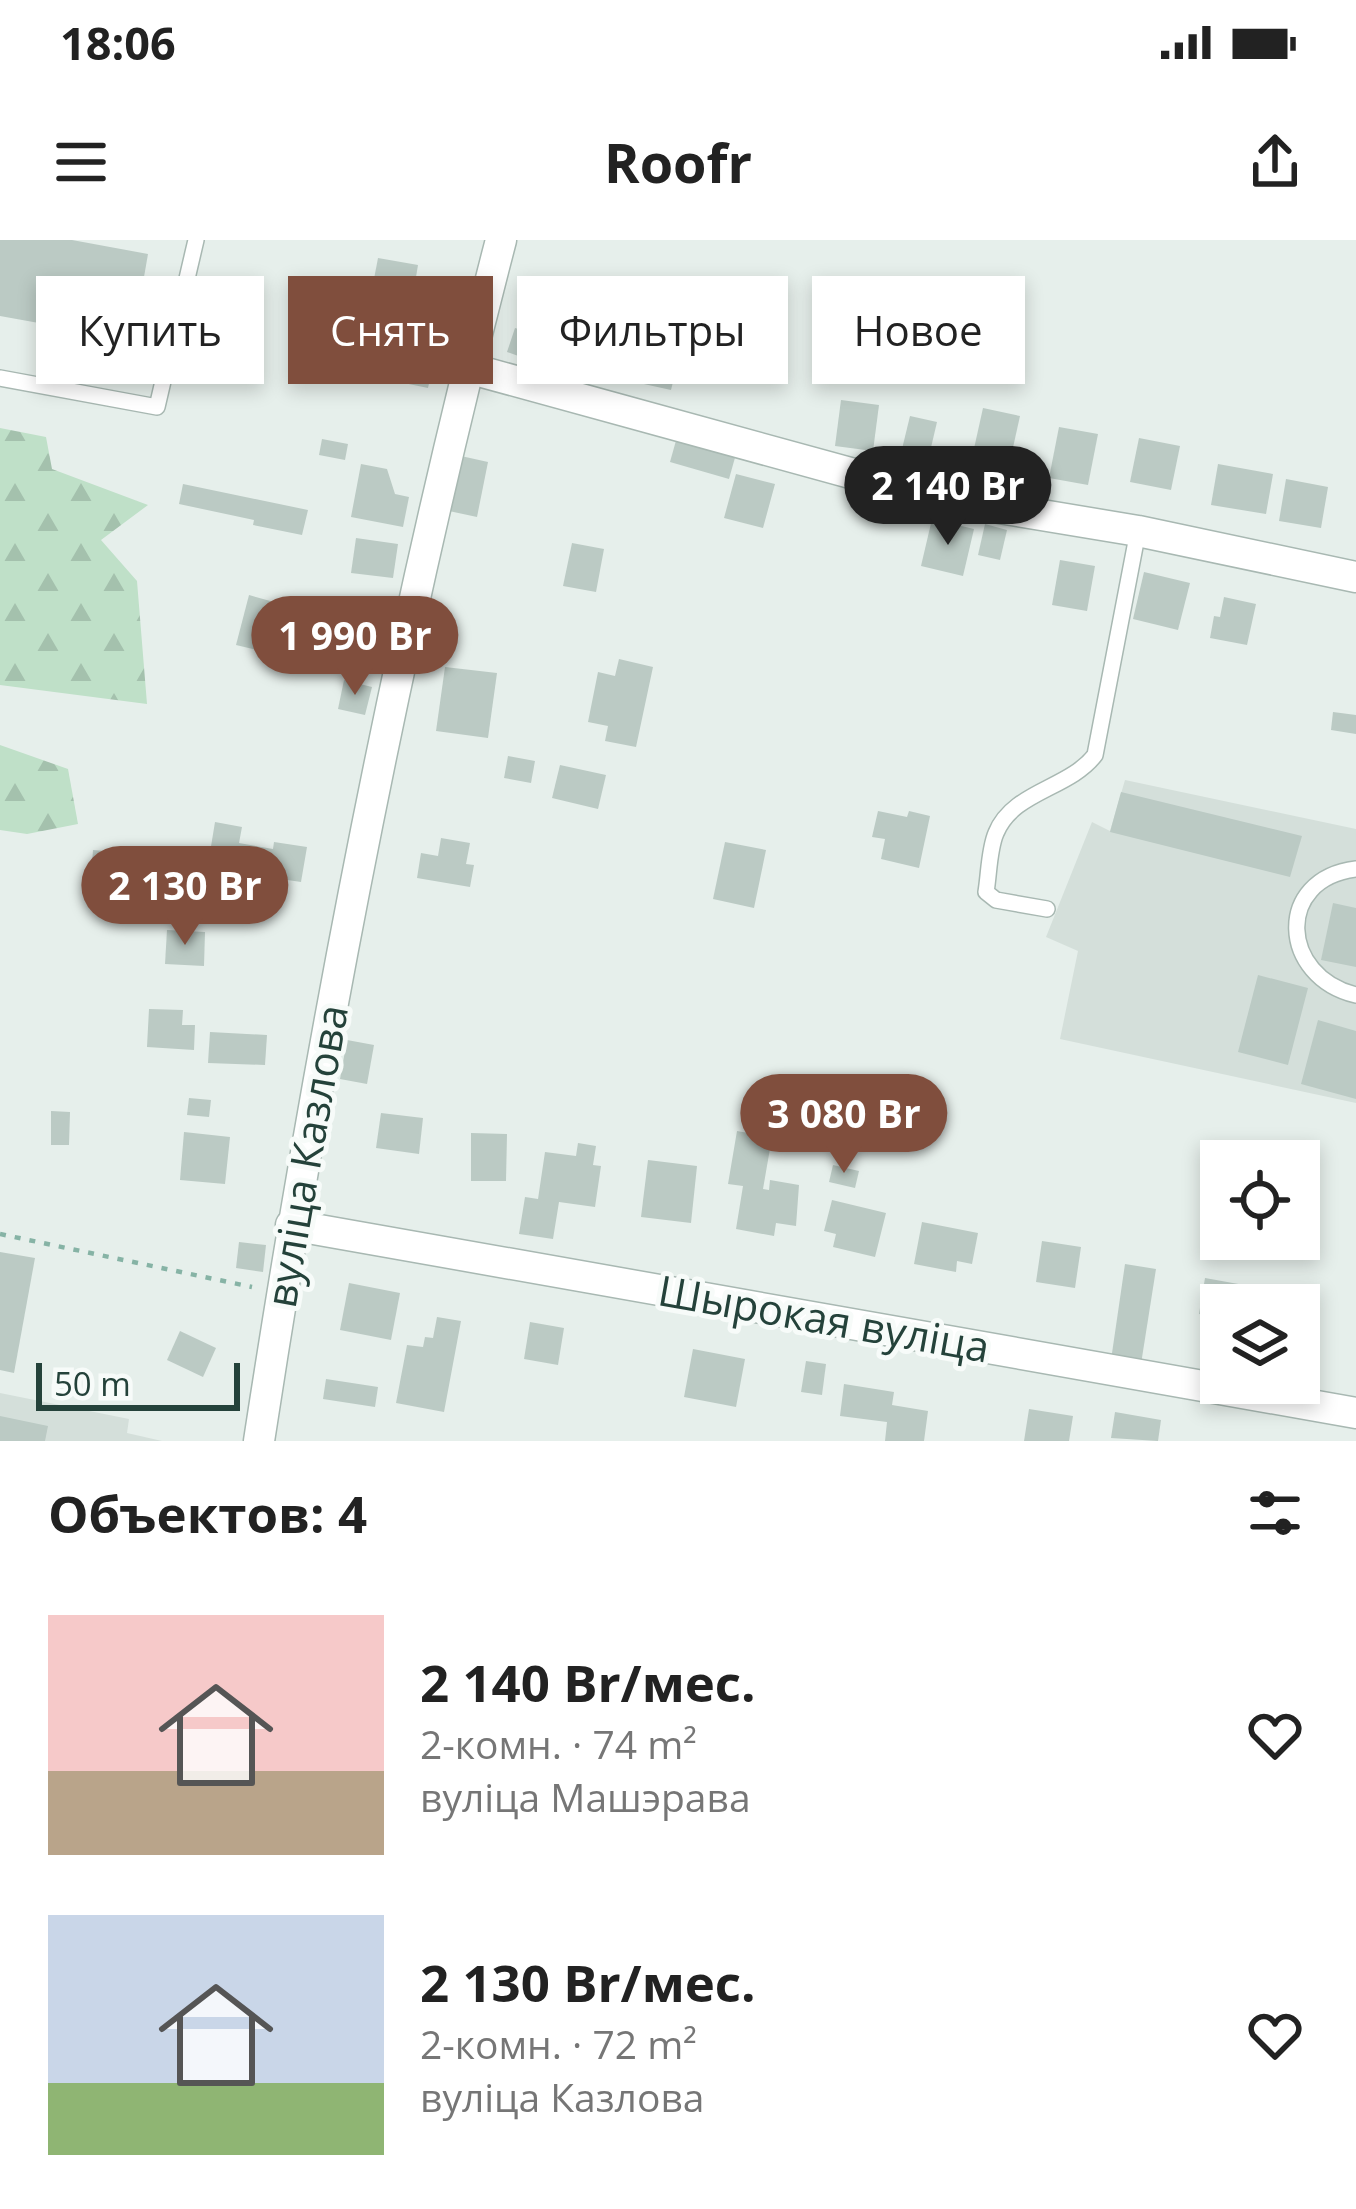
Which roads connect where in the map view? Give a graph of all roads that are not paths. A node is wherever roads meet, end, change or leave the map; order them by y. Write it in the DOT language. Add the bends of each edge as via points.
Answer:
graph roads {
  1 [pos="196,240"];
  2 [pos="501,240"];
  3 [pos="492,276"];
  4 [pos="493,375"];
  5 [pos="0,377"];
  6 [pos="464,384"];
  7 [pos="1138,531"];
  8 [pos="1356,577"];
  9 [pos="1356,869"];
  10 [pos="1047,909"];
  11 [pos="1356,995"];
  12 [pos="291,1225"];
  13 [pos="1356,1413"];
  14 [pos="259,1441"];
  1 -- 5 [label="lane" via="157,407"];
  2 -- 3 [label="street, вуліца Казлова"];
  4 -- 7 [label="street" via="945,499"];
  6 -- 12 [label="street, вуліца Казлова" via="406,630"];
  7 -- 8 [label="street"];
  7 -- 10 [label="lane" via="1095,755 1082,772 1011,811 995,833 986,892"];
  9 -- 11 [label="lane" via="1308,891 1295,920 1311,971"];
  12 -- 13 [label="street, Шырокая вуліца"];
  12 -- 14 [label="street, вуліца Казлова"];
}
